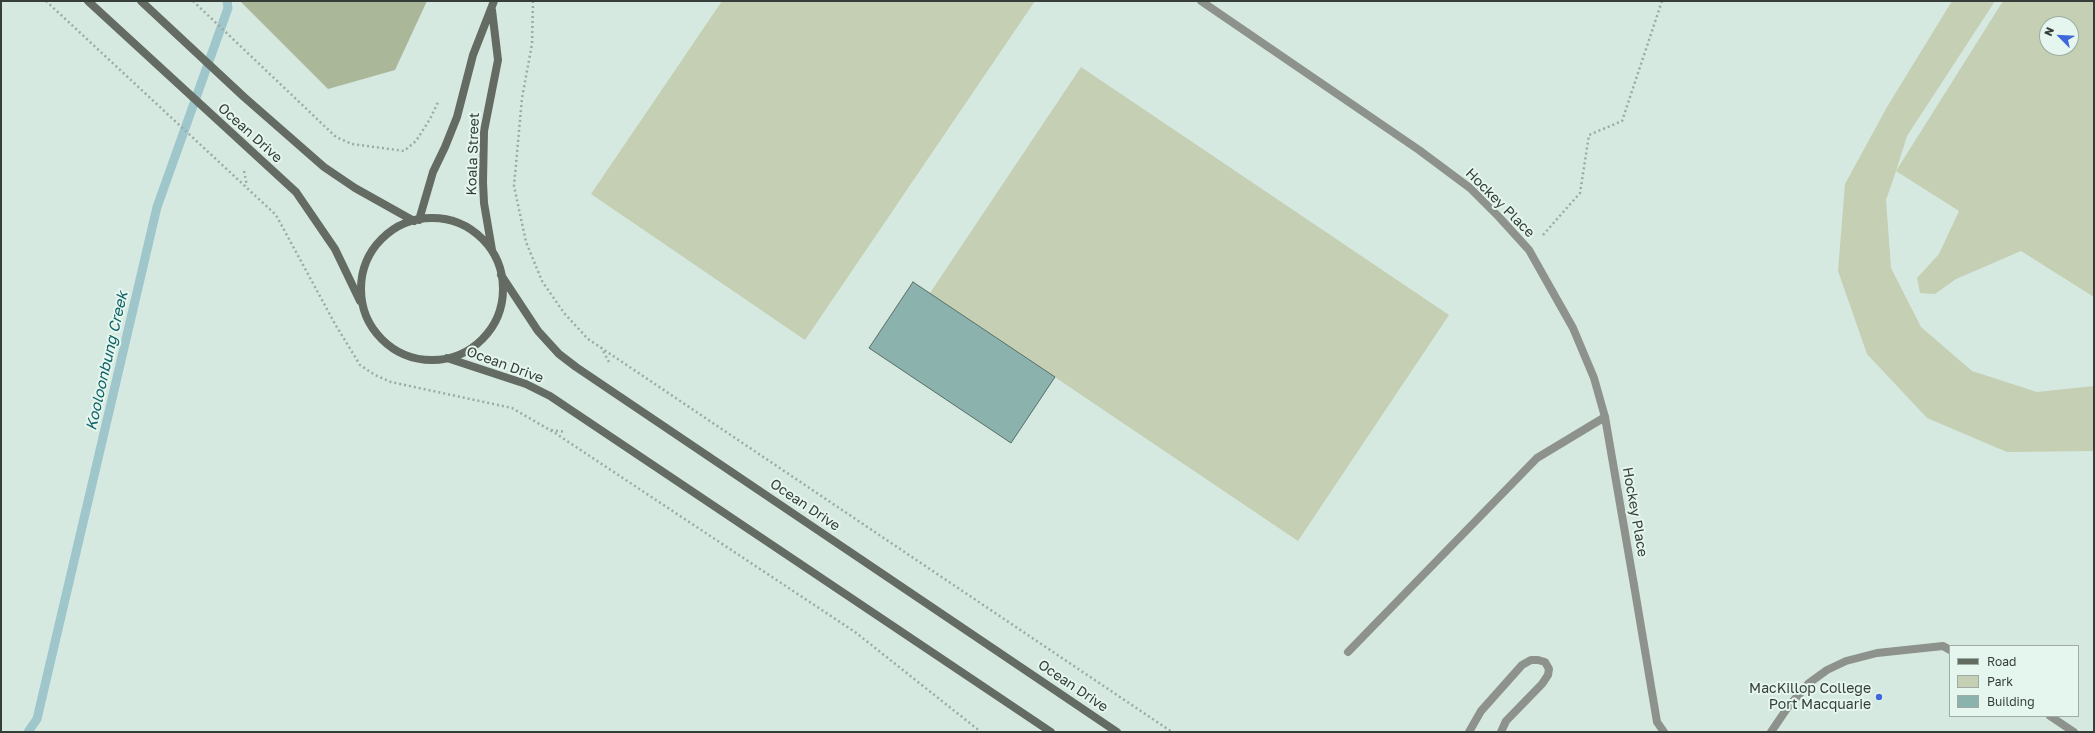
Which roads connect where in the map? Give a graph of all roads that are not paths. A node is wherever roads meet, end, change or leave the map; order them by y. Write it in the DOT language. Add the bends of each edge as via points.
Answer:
graph roads {
  1 [pos="88,1"];
  2 [pos="141,1"];
  3 [pos="494,1"];
  4 [pos="1201,1"];
  5 [pos="492,10"];
  6 [pos="416,220"];
  7 [pos="492,252"];
  8 [pos="501,275"];
  9 [pos="363,307"];
  10 [pos="447,358"];
  11 [pos="1605,417"];
  12 [pos="1949,650"];
  13 [pos="1348,652"];
  14 [pos="2052,717"];
  15 [pos="1051,732"];
  16 [pos="1117,732"];
  17 [pos="1470,732"];
  18 [pos="1501,732"];
  19 [pos="1664,732"];
  20 [pos="1772,732"];
  21 [pos="2074,732"];
  1 -- 9 [label="main road, Ocean Drive" via="296,192 335,249"];
  2 -- 6 [label="main road, Ocean Drive" via="244,97 340,179"];
  3 -- 5 [label="main road, Koala Street"];
  4 -- 11 [label="street, Hockey Place" via="1420,150 1470,188 1500,217 1529,250 1573,328 1594,378"];
  5 -- 6 [label="main road, Koala Street" via="473,55 457,117"];
  5 -- 7 [label="main road, Koala Street" via="498,60 484,131 483,182"];
  6 -- 7 [label="main road" via="436,218 460,224 482,239"];
  6 -- 9 [label="main road" via="389,232 371,253 362,279"];
  7 -- 8 [label="main road"];
  8 -- 10 [label="main road" via="501,302 491,328 472,347"];
  8 -- 16 [label="main road, Ocean Drive" via="538,331 559,354 576,367"];
  9 -- 10 [label="main road" via="371,327 392,348 418,359"];
  10 -- 15 [label="main road, Ocean Drive" via="526,384 550,396"];
  11 -- 13 [label="street" via="1537,458"];
  11 -- 19 [label="street, Hockey Place" via="1657,722"];
  12 -- 20 [label="street" via="1942,646 1878,653 1846,661 1809,683 1788,706"];
  14 -- 21 [label="street"];
  17 -- 18 [label="street" via="1481,711 1522,665 1531,660 1545,662 1549,669 1548,675 1506,721"];
}
